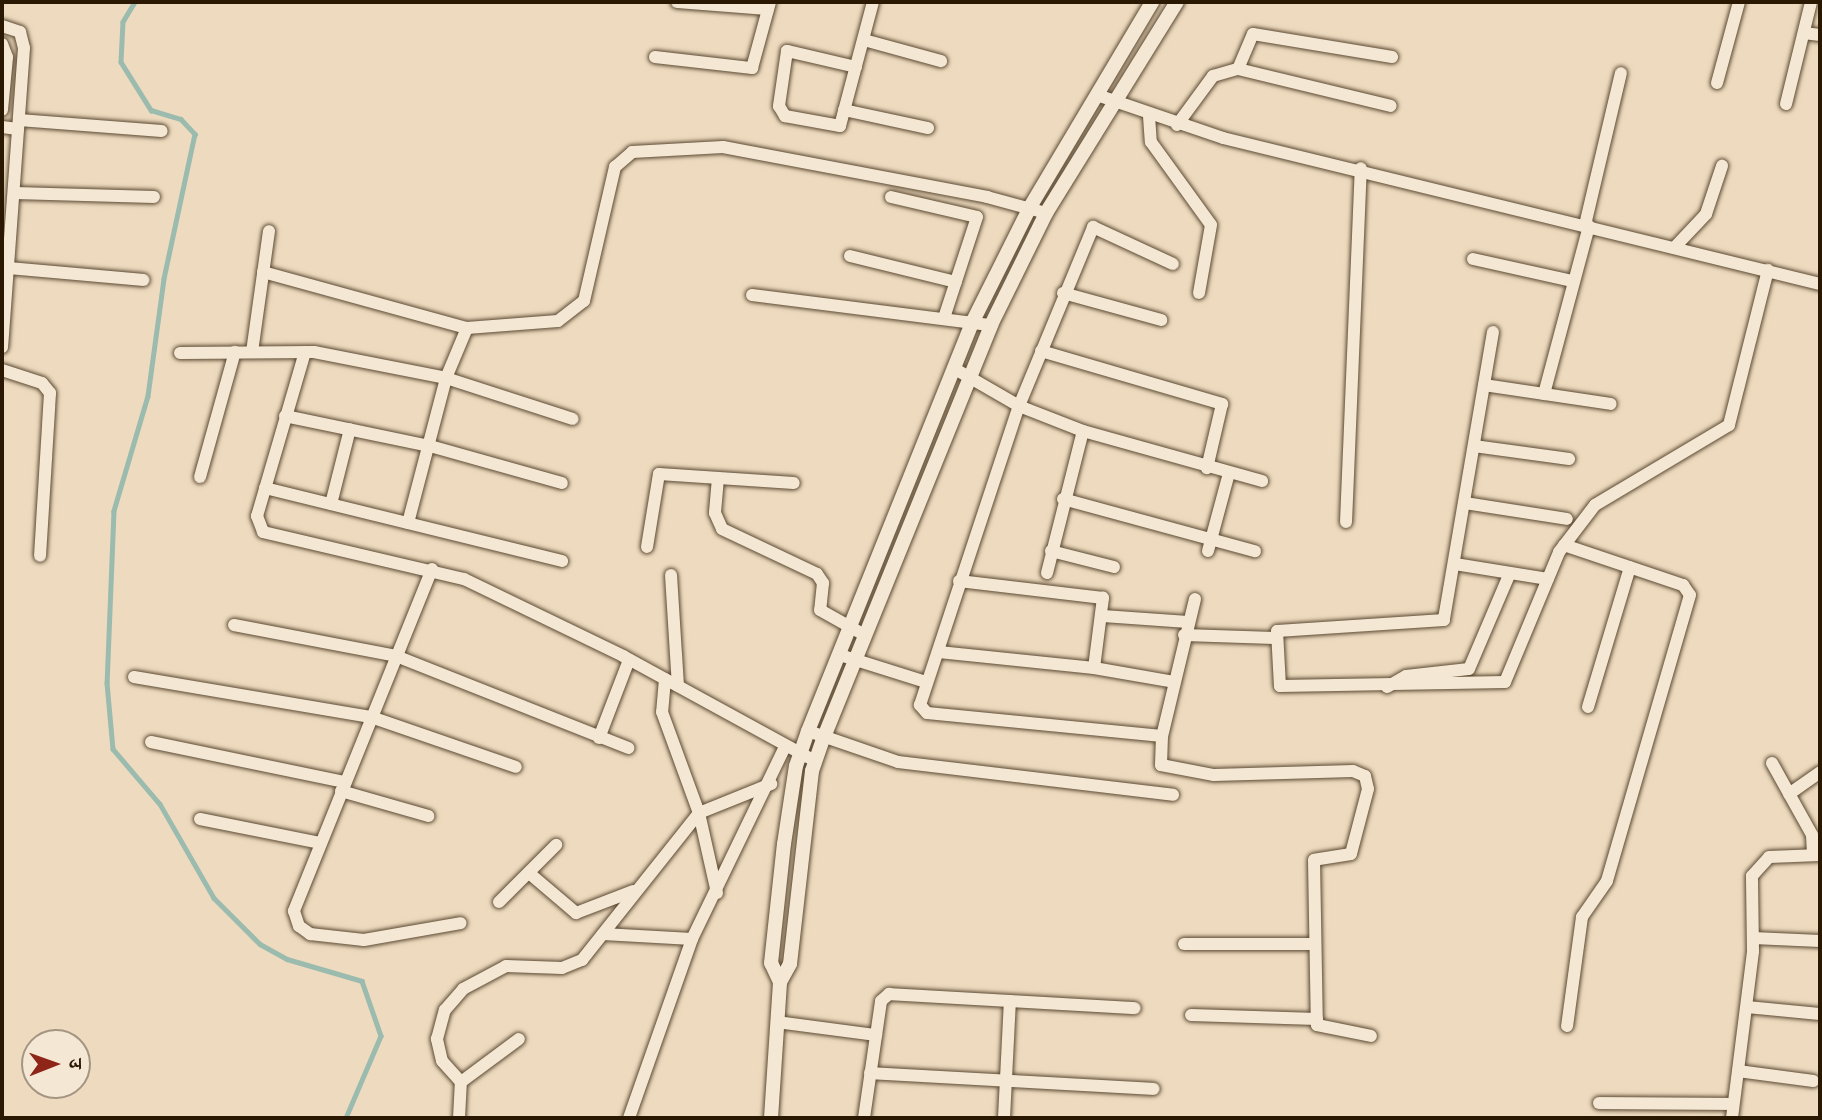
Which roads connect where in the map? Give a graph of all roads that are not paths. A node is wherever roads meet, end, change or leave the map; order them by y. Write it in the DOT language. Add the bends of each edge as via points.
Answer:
graph roads {
  1 [pos="677,2"];
  2 [pos="684,2"];
  3 [pos="873,2"];
  4 [pos="1152,2"];
  5 [pos="1177,2"];
  6 [pos="1739,2"];
  7 [pos="1811,2"];
  8 [pos="769,6"];
  9 [pos="2,26"];
  10 [pos="20,32"];
  11 [pos="1804,33"];
  12 [pos="1820,34"];
  13 [pos="864,40"];
  14 [pos="2,45"];
  15 [pos="655,57"];
  16 [pos="1392,57"];
  17 [pos="941,61"];
  18 [pos="856,67"];
  19 [pos="1238,69"];
  20 [pos="1621,73"];
  21 [pos="1717,83"];
  22 [pos="1097,95"];
  23 [pos="1117,103"];
  24 [pos="1786,104"];
  25 [pos="1391,106"];
  26 [pos="2,110"];
  27 [pos="844,110"];
  28 [pos="1149,116"];
  29 [pos="19,125"];
  30 [pos="1177,125"];
  31 [pos="2,127"];
  32 [pos="928,128"];
  33 [pos="162,131"];
  34 [pos="1722,166"];
  35 [pos="1360,168"];
  36 [pos="15,193"];
  37 [pos="154,197"];
  38 [pos="891,197"];
  39 [pos="1030,207"];
  40 [pos="8,209"];
  41 [pos="1046,214"];
  42 [pos="1587,225"];
  43 [pos="269,231"];
  44 [pos="1674,248"];
  45 [pos="850,256"];
  46 [pos="1473,259"];
  47 [pos="1173,264"];
  48 [pos="9,268"];
  49 [pos="1768,270"];
  50 [pos="263,272"];
  51 [pos="143,280"];
  52 [pos="1573,281"];
  53 [pos="956,282"];
  54 [pos="1820,284"];
  55 [pos="5,286"];
  56 [pos="1063,293"];
  57 [pos="1199,293"];
  58 [pos="752,295"];
  59 [pos="945,315"];
  60 [pos="1161,320"];
  61 [pos="973,321"];
  62 [pos="991,325"];
  63 [pos="467,328"];
  64 [pos="1493,332"];
  65 [pos="2,347"];
  66 [pos="1041,351"];
  67 [pos="235,352"];
  68 [pos="252,352"];
  69 [pos="305,352"];
  70 [pos="180,353"];
  71 [pos="955,369"];
  72 [pos="2,370"];
  73 [pos="446,378"];
  74 [pos="971,378"];
  75 [pos="1484,385"];
  76 [pos="1544,394"];
  77 [pos="1611,404"];
  78 [pos="1019,406"];
  79 [pos="285,415"];
  80 [pos="573,419"];
  81 [pos="350,429"];
  82 [pos="1083,431"];
  83 [pos="430,446"];
  84 [pos="1474,446"];
  85 [pos="1569,459"];
  86 [pos="1207,467"];
  87 [pos="1229,473"];
  88 [pos="200,477"];
  89 [pos="718,478"];
  90 [pos="1262,481"];
  91 [pos="562,483"];
  92 [pos="794,483"];
  93 [pos="265,488"];
  94 [pos="1063,499"];
  95 [pos="1465,503"];
  96 [pos="331,504"];
  97 [pos="1567,519"];
  98 [pos="1346,522"];
  99 [pos="408,523"];
  100 [pos="1209,545"];
  101 [pos="1564,545"];
  102 [pos="647,547"];
  103 [pos="1051,551"];
  104 [pos="1255,551"];
  105 [pos="40,556"];
  106 [pos="562,561"];
  107 [pos="1455,564"];
  108 [pos="1114,567"];
  109 [pos="1630,567"];
  110 [pos="432,569"];
  111 [pos="1047,573"];
  112 [pos="1510,573"];
  113 [pos="671,575"];
  114 [pos="1548,579"];
  115 [pos="959,581"];
  116 [pos="1195,599"];
  117 [pos="1103,615"];
  118 [pos="1188,622"];
  119 [pos="234,625"];
  120 [pos="851,629"];
  121 [pos="1184,635"];
  122 [pos="868,636"];
  123 [pos="1274,638"];
  124 [pos="939,652"];
  125 [pos="840,655"];
  126 [pos="396,656"];
  127 [pos="629,660"];
  128 [pos="858,660"];
  129 [pos="1094,668"];
  130 [pos="134,677"];
  131 [pos="665,679"];
  132 [pos="926,682"];
  133 [pos="1174,682"];
  134 [pos="678,686"];
  135 [pos="1387,687"];
  136 [pos="1588,708"];
  137 [pos="371,717"];
  138 [pos="808,731"];
  139 [pos="1162,736"];
  140 [pos="600,737"];
  141 [pos="824,737"];
  142 [pos="150,742"];
  143 [pos="628,748"];
  144 [pos="784,748"];
  145 [pos="801,755"];
  146 [pos="816,760"];
  147 [pos="1772,763"];
  148 [pos="516,767"];
  149 [pos="1820,772"];
  150 [pos="771,784"];
  151 [pos="343,786"];
  152 [pos="1789,794"];
  153 [pos="1172,795"];
  154 [pos="699,813"];
  155 [pos="428,816"];
  156 [pos="200,819"];
  157 [pos="320,843"];
  158 [pos="556,845"];
  159 [pos="1816,855"];
  160 [pos="529,873"];
  161 [pos="633,891"];
  162 [pos="717,893"];
  163 [pos="499,902"];
  164 [pos="461,923"];
  165 [pos="603,934"];
  166 [pos="1753,938"];
  167 [pos="692,939"];
  168 [pos="1820,942"];
  169 [pos="1184,943"];
  170 [pos="1315,944"];
  171 [pos="780,982"];
  172 [pos="1010,1001"];
  173 [pos="1135,1007"];
  174 [pos="1747,1007"];
  175 [pos="1820,1014"];
  176 [pos="1191,1015"];
  177 [pos="1317,1019"];
  178 [pos="777,1022"];
  179 [pos="1567,1026"];
  180 [pos="876,1035"];
  181 [pos="1371,1036"];
  182 [pos="519,1039"];
  183 [pos="1738,1071"];
  184 [pos="870,1073"];
  185 [pos="1813,1081"];
  186 [pos="461,1082"];
  187 [pos="1006,1082"];
  188 [pos="1154,1089"];
  189 [pos="1599,1103"];
  190 [pos="1732,1104"];
  191 [pos="459,1118"];
  192 [pos="629,1118"];
  193 [pos="771,1118"];
  194 [pos="864,1118"];
  195 [pos="1004,1118"];
  196 [pos="1732,1118"];
  1 -- 2 [label="street"];
  2 -- 8 [label="street"];
  3 -- 13 [label="street"];
  4 -- 22 [label="street"];
  5 -- 23 [label="street"];
  6 -- 21 [label="street"];
  7 -- 11 [label="street"];
  8 -- 15 [label="street" via="752,68"];
  9 -- 10 [label="street"];
  10 -- 14 [label="street"];
  10 -- 29 [label="street"];
  11 -- 12 [label="street"];
  11 -- 24 [label="street"];
  13 -- 17 [label="street"];
  13 -- 18 [label="street"];
  14 -- 26 [label="street" via="7,57"];
  16 -- 19 [label="street" via="1253,34"];
  18 -- 27 [label="street"];
  18 -- 27 [label="street" via="787,51 779,106 785,116 840,126"];
  19 -- 25 [label="street"];
  19 -- 30 [label="street" via="1213,76"];
  20 -- 42 [label="street"];
  22 -- 23 [label="street"];
  22 -- 39 [label="street"];
  23 -- 28 [label="street"];
  23 -- 41 [label="street"];
  27 -- 32 [label="street"];
  28 -- 30 [label="street"];
  28 -- 57 [label="street" via="1152,142 1211,225"];
  29 -- 31 [label="street"];
  29 -- 33 [label="street"];
  29 -- 36 [label="street"];
  30 -- 35 [label="street"];
  34 -- 44 [label="street" via="1706,214"];
  35 -- 42 [label="street"];
  35 -- 98 [label="street"];
  36 -- 37 [label="street"];
  36 -- 40 [label="street"];
  38 -- 53 [label="street" via="977,217"];
  39 -- 41 [label="street"];
  39 -- 61 [label="street"];
  39 -- 63 [label="street" via="723,147 632,152 615,167 588,291 577,310 558,321"];
  40 -- 48 [label="street"];
  41 -- 62 [label="street"];
  42 -- 44 [label="street"];
  42 -- 52 [label="street"];
  43 -- 50 [label="street"];
  44 -- 49 [label="street"];
  45 -- 53 [label="street"];
  46 -- 52 [label="street"];
  47 -- 56 [label="street" via="1093,227"];
  48 -- 51 [label="street"];
  48 -- 55 [label="street"];
  49 -- 54 [label="street"];
  49 -- 101 [label="street" via="1729,425 1602,499"];
  50 -- 63 [label="street"];
  50 -- 68 [label="street"];
  52 -- 76 [label="street"];
  53 -- 59 [label="street"];
  55 -- 65 [label="street"];
  56 -- 60 [label="street"];
  56 -- 66 [label="street"];
  58 -- 59 [label="street"];
  59 -- 61 [label="street"];
  61 -- 62 [label="street"];
  61 -- 71 [label="street"];
  62 -- 74 [label="street"];
  63 -- 73 [label="street"];
  64 -- 75 [label="street"];
  66 -- 78 [label="street"];
  66 -- 86 [label="street" via="1222,404"];
  67 -- 68 [label="street"];
  67 -- 70 [label="street"];
  67 -- 88 [label="street"];
  68 -- 69 [label="street"];
  69 -- 73 [label="street"];
  69 -- 79 [label="street"];
  71 -- 74 [label="street"];
  71 -- 120 [label="street"];
  72 -- 105 [label="street" via="43,383 50,393"];
  73 -- 80 [label="street"];
  73 -- 83 [label="street"];
  74 -- 78 [label="street"];
  74 -- 122 [label="street"];
  75 -- 76 [label="street"];
  75 -- 84 [label="street"];
  76 -- 77 [label="street"];
  78 -- 82 [label="street"];
  78 -- 115 [label="street"];
  79 -- 81 [label="street"];
  79 -- 93 [label="street"];
  81 -- 83 [label="street"];
  81 -- 96 [label="street"];
  82 -- 86 [label="street"];
  82 -- 94 [label="street"];
  83 -- 91 [label="street"];
  83 -- 99 [label="street"];
  84 -- 85 [label="street"];
  84 -- 95 [label="street"];
  86 -- 87 [label="street"];
  87 -- 90 [label="street"];
  87 -- 100 [label="street"];
  89 -- 92 [label="street"];
  89 -- 102 [label="street" via="659,474"];
  89 -- 120 [label="street" via="718,524 817,574 823,583 820,610"];
  93 -- 96 [label="street"];
  93 -- 110 [label="street" via="256,521 263,532"];
  94 -- 100 [label="street"];
  94 -- 103 [label="street"];
  95 -- 97 [label="street"];
  95 -- 107 [label="street"];
  96 -- 99 [label="street"];
  99 -- 106 [label="street"];
  100 -- 104 [label="street"];
  101 -- 109 [label="street"];
  101 -- 114 [label="street"];
  103 -- 108 [label="street"];
  103 -- 111 [label="street"];
  107 -- 112 [label="street"];
  107 -- 123 [label="street" via="1447,614 1440,622 1281,629"];
  109 -- 136 [label="street"];
  109 -- 179 [label="street" via="1688,588 1690,606 1607,881 1582,916"];
  110 -- 126 [label="street"];
  110 -- 127 [label="street"];
  112 -- 114 [label="street"];
  112 -- 135 [label="street" via="1469,669 1406,676"];
  113 -- 134 [label="street"];
  114 -- 135 [label="street" via="1505,682"];
  115 -- 117 [label="street" via="1102,598"];
  115 -- 124 [label="street"];
  116 -- 118 [label="street"];
  117 -- 118 [label="street"];
  117 -- 129 [label="street"];
  118 -- 121 [label="street"];
  119 -- 126 [label="street"];
  120 -- 122 [label="street"];
  120 -- 125 [label="street"];
  121 -- 123 [label="street"];
  121 -- 133 [label="street"];
  122 -- 128 [label="street"];
  123 -- 135 [label="street" via="1280,686"];
  124 -- 129 [label="street"];
  124 -- 132 [label="street"];
  125 -- 128 [label="street"];
  125 -- 138 [label="street"];
  126 -- 137 [label="street"];
  126 -- 140 [label="street"];
  127 -- 131 [label="street"];
  127 -- 140 [label="street"];
  128 -- 132 [label="street"];
  128 -- 141 [label="street"];
  129 -- 133 [label="street"];
  130 -- 137 [label="street"];
  131 -- 134 [label="street"];
  131 -- 154 [label="street" via="662,712"];
  132 -- 139 [label="street" via="920,708 927,713"];
  133 -- 139 [label="street"];
  134 -- 144 [label="street"];
  137 -- 148 [label="street"];
  137 -- 151 [label="street"];
  138 -- 141 [label="street"];
  138 -- 145 [label="street"];
  139 -- 170 [label="street" via="1161,765 1173,770 1365,776 1368,789 1351,854 1314,860"];
  140 -- 143 [label="street"];
  141 -- 146 [label="street"];
  141 -- 153 [label="street" via="914,764"];
  142 -- 151 [label="street"];
  144 -- 145 [label="street"];
  144 -- 150 [label="street"];
  145 -- 146 [label="street"];
  145 -- 171 [label="street" via="771,963"];
  146 -- 171 [label="street" via="790,964"];
  147 -- 152 [label="street"];
  149 -- 152 [label="street"];
  150 -- 154 [label="street"];
  150 -- 162 [label="street"];
  151 -- 155 [label="street"];
  151 -- 157 [label="street"];
  152 -- 159 [label="street" via="1812,835"];
  154 -- 161 [label="street"];
  154 -- 162 [label="street"];
  156 -- 157 [label="street"];
  157 -- 164 [label="street" via="295,902 295,919 303,931 376,941"];
  158 -- 160 [label="street"];
  159 -- 166 [label="street" via="1780,855 1759,865 1752,876"];
  160 -- 161 [label="street" via="576,914"];
  160 -- 163 [label="street"];
  161 -- 165 [label="street"];
  162 -- 167 [label="street"];
  165 -- 167 [label="street"];
  165 -- 186 [label="street" via="574,965 506,966 463,989 445,1010 437,1039 442,1061"];
  166 -- 168 [label="street"];
  166 -- 174 [label="street"];
  167 -- 192 [label="street"];
  169 -- 170 [label="street"];
  170 -- 177 [label="street"];
  171 -- 178 [label="street"];
  172 -- 173 [label="street"];
  172 -- 180 [label="street" via="889,994 881,1001"];
  172 -- 187 [label="street"];
  174 -- 175 [label="street"];
  174 -- 183 [label="street"];
  176 -- 177 [label="street"];
  177 -- 181 [label="street" via="1317,1026"];
  178 -- 180 [label="street"];
  178 -- 193 [label="street"];
  180 -- 184 [label="street"];
  182 -- 186 [label="street"];
  183 -- 185 [label="street"];
  183 -- 190 [label="street"];
  184 -- 187 [label="street"];
  184 -- 194 [label="street"];
  186 -- 191 [label="street"];
  187 -- 188 [label="street"];
  187 -- 195 [label="street"];
  189 -- 190 [label="street"];
  190 -- 196 [label="street"];
}
